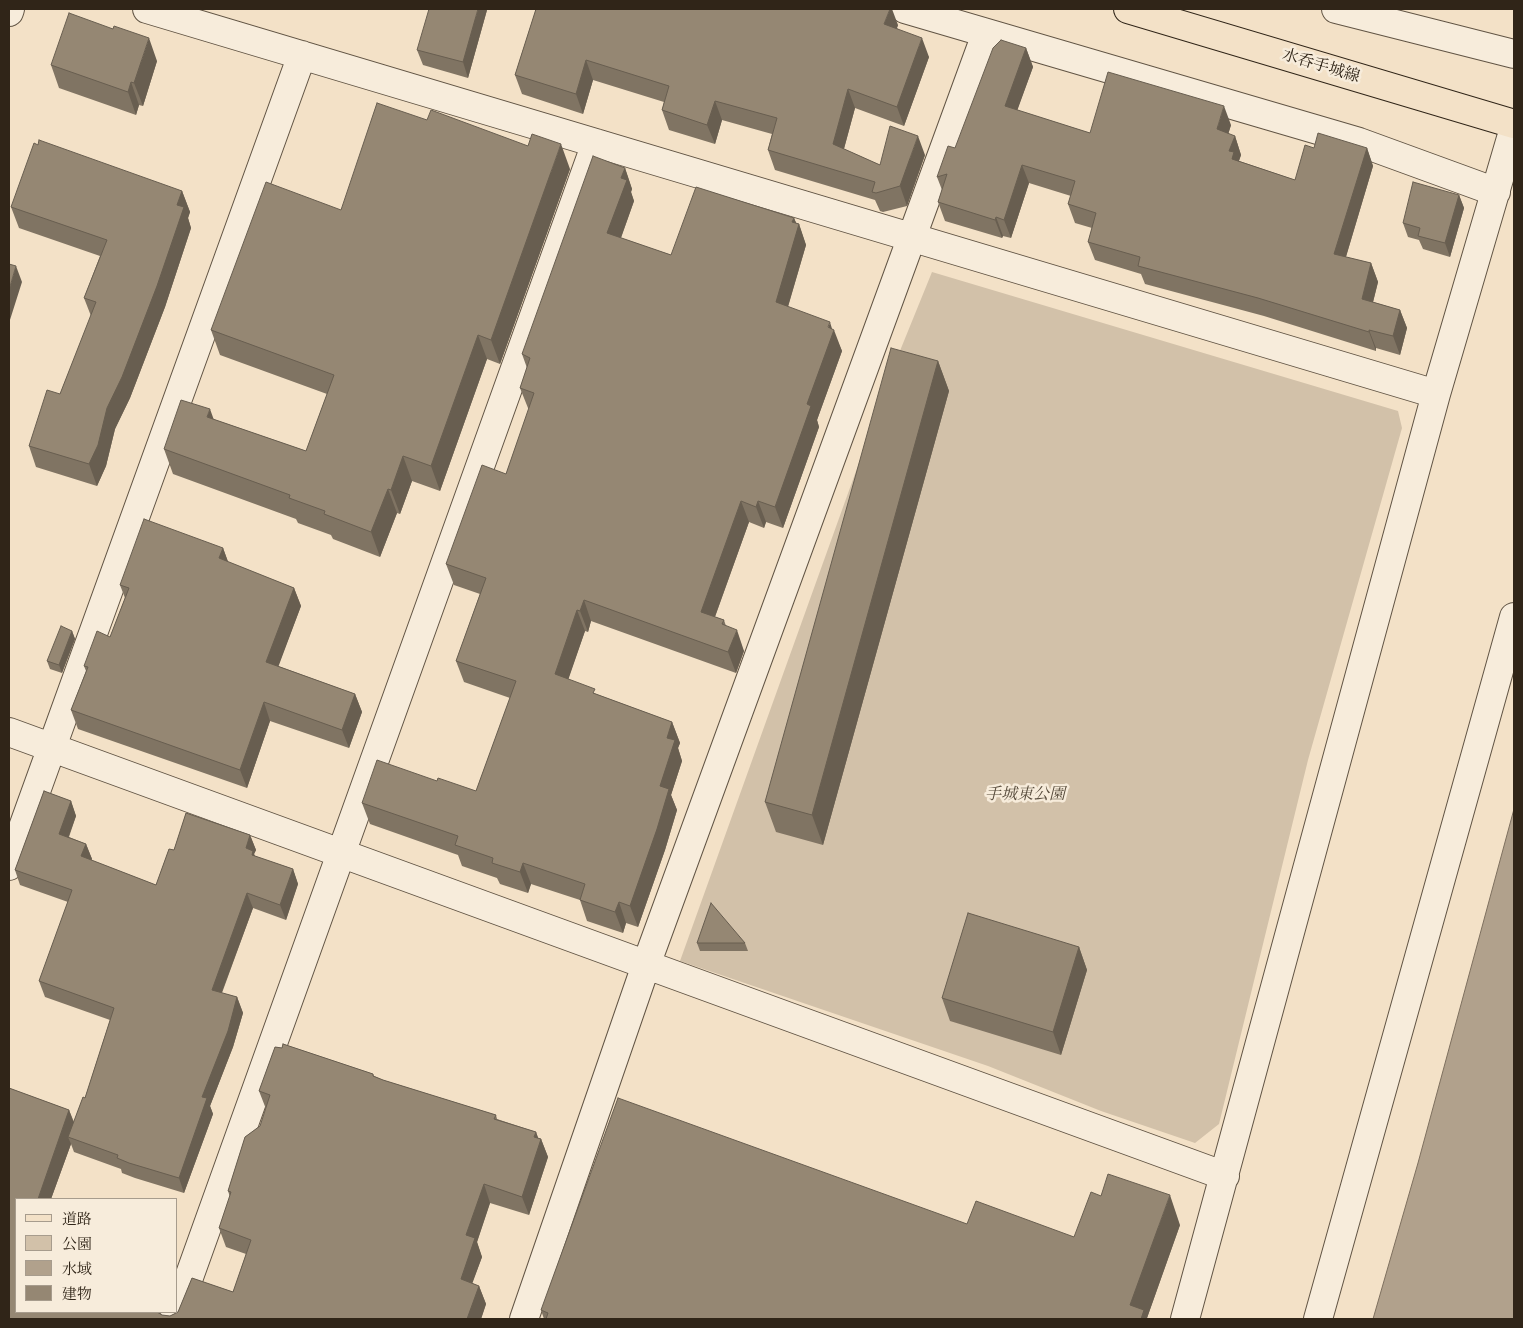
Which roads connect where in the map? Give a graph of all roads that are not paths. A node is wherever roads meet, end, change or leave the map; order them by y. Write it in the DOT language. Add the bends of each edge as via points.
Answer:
graph roads {
  1 [pos="147,9"];
  2 [pos="905,9"];
  3 [pos="1128,9"];
  4 [pos="1336,9"];
  5 [pos="986,34"];
  6 [pos="1514,54"];
  7 [pos="302,55"];
  8 [pos="1514,124"];
  9 [pos="1514,128"];
  10 [pos="596,143"];
  11 [pos="1496,192"];
  12 [pos="910,238"];
  13 [pos="1436,394"];
  14 [pos="1514,617"];
  15 [pos="9,732"];
  16 [pos="52,748"];
  17 [pos="341,854"];
  18 [pos="9,866"];
  19 [pos="646,964"];
  20 [pos="1225,1176"];
  21 [pos="178,1308"];
  22 [pos="524,1319"];
  23 [pos="1185,1319"];
  24 [pos="1318,1319"];
  1 -- 7 [label="street"];
  2 -- 5 [label="street"];
  3 -- 8 [label="main road, 水呑手城線"];
  4 -- 6 [label="street"];
  5 -- 11 [label="street" via="1359,142"];
  5 -- 12 [label="street"];
  7 -- 10 [label="street"];
  7 -- 16 [label="street"];
  9 -- 11 [label="street"];
  10 -- 12 [label="street"];
  10 -- 17 [label="street"];
  11 -- 13 [label="street"];
  12 -- 13 [label="street"];
  12 -- 19 [label="street"];
  13 -- 20 [label="street"];
  14 -- 24 [label="street"];
  15 -- 16 [label="street"];
  16 -- 17 [label="street"];
  16 -- 18 [label="street"];
  17 -- 19 [label="street"];
  17 -- 21 [label="street"];
  19 -- 20 [label="street"];
  19 -- 22 [label="street"];
  20 -- 23 [label="street"];
}
